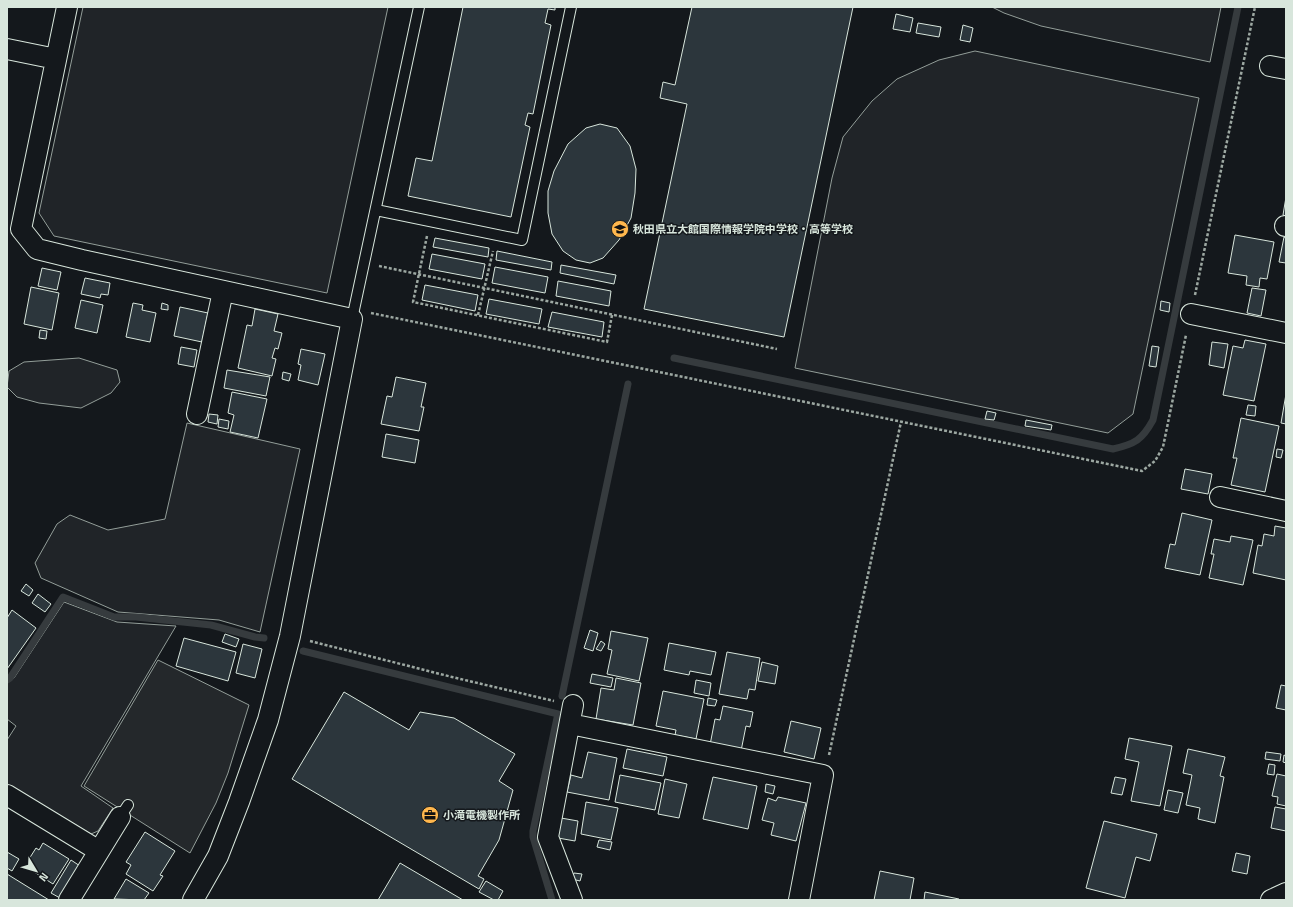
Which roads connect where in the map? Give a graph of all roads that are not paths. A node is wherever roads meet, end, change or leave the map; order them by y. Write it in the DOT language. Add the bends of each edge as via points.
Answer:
graph roads {
  1 [pos="67,7"];
  2 [pos="420,7"];
  3 [pos="571,7"];
  4 [pos="7,49"];
  5 [pos="56,59"];
  6 [pos="376,210"];
  7 [pos="224,291"];
  8 [pos="353,314"];
  9 [pos="1191,314"];
  10 [pos="1286,333"];
  11 [pos="197,414"];
  12 [pos="1220,497"];
  13 [pos="1286,511"];
  14 [pos="7,795"];
  15 [pos="124,811"];
  16 [pos="99,851"];
  17 [pos="1286,893"];
  18 [pos="68,900"];
  19 [pos="193,900"];
  20 [pos="572,900"];
  21 [pos="799,900"];
  22 [pos="1271,900"];
  1 -- 5 [label="street"];
  2 -- 6 [label="lane"];
  3 -- 6 [label="lane" via="522,240"];
  4 -- 5 [label="street"];
  5 -- 7 [label="street" via="21,229 37,249"];
  6 -- 8 [label="lane"];
  7 -- 8 [label="street"];
  7 -- 11 [label="street"];
  8 -- 19 [label="street" via="290,636 268,720 218,856"];
  9 -- 10 [label="street"];
  12 -- 13 [label="street"];
  14 -- 16 [label="street"];
  15 -- 16 [label="street"];
  16 -- 18 [label="street"];
  17 -- 22 [label="street"];
  20 -- 21 [label="street" via="548,838 572,715 823,775"];
}
